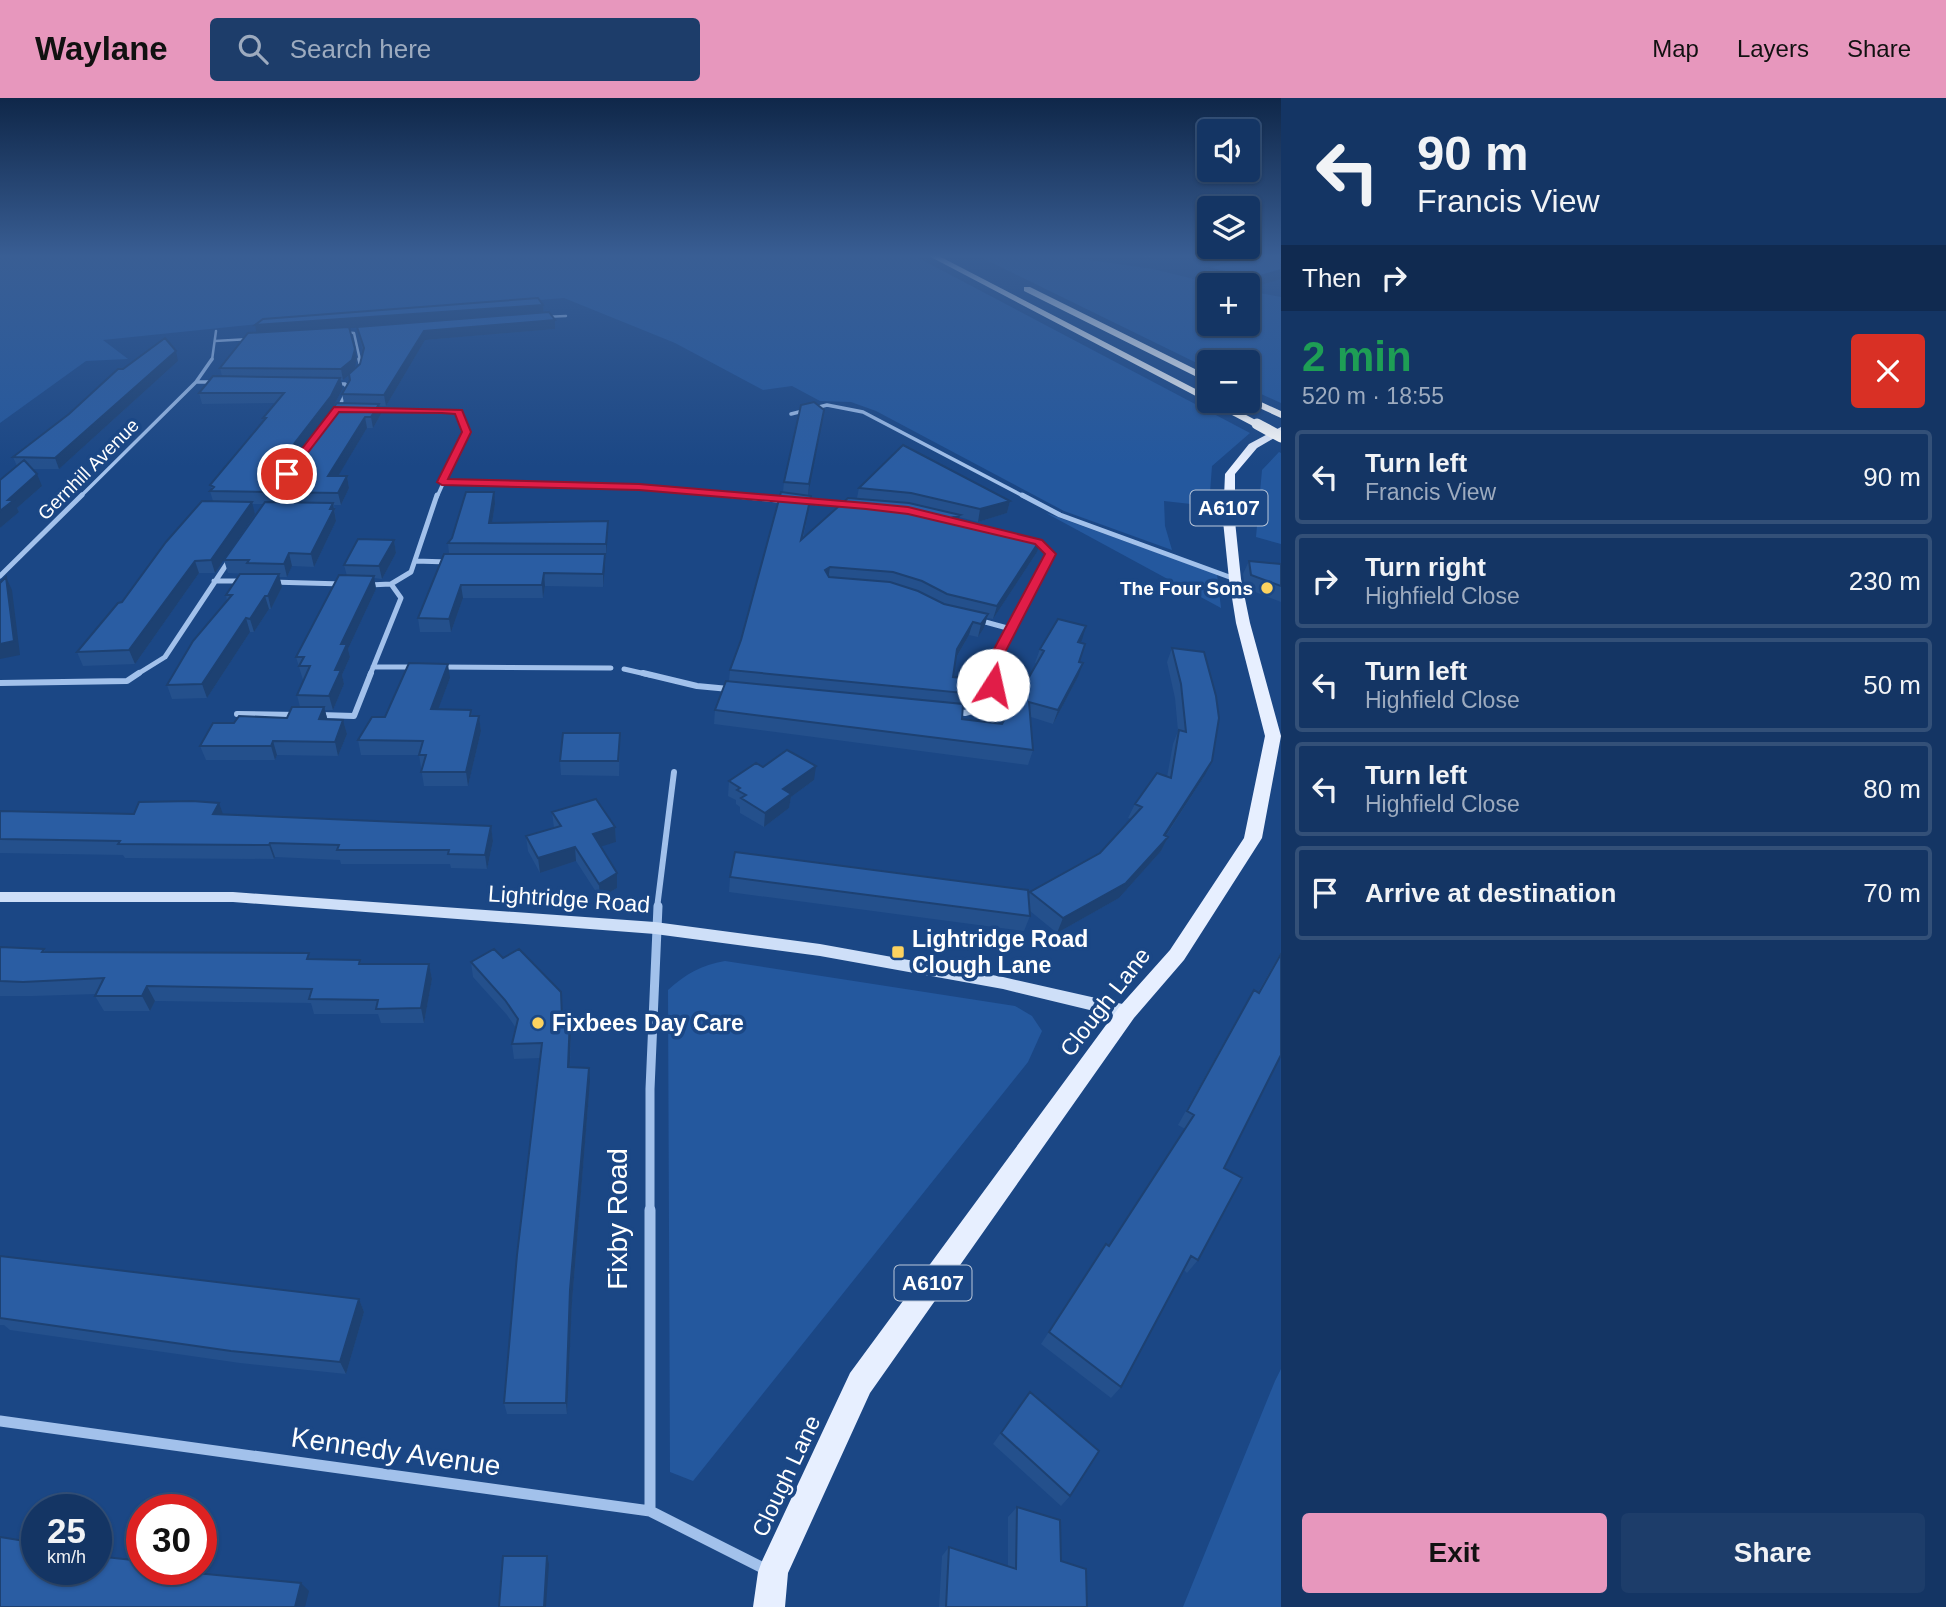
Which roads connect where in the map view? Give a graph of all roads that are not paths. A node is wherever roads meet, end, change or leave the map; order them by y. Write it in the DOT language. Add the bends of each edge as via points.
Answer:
graph roads {
  1 [pos="1067,325"];
  2 [pos="1100,325"];
  3 [pos="216,331"];
  4 [pos="362,332"];
  5 [pos="331,333"];
  6 [pos="354,333"];
  7 [pos="254,338"];
  8 [pos="215,341"];
  9 [pos="1197,374"];
  10 [pos="358,376"];
  11 [pos="351,380"];
  12 [pos="197,382"];
  13 [pos="222,383"];
  14 [pos="326,384"];
  15 [pos="345,384"];
  16 [pos="1197,393"];
  17 [pos="1260,405"];
  18 [pos="346,409"];
  19 [pos="367,410"];
  20 [pos="1234,413"];
  21 [pos="791,414"];
  22 [pos="1279,414"];
  23 [pos="1281,430"];
  24 [pos="1281,437"];
  25 [pos="442,482"];
  26 [pos="857,505"];
  27 [pos="1026,539"];
  28 [pos="236,550"];
  29 [pos="415,561"];
  30 [pos="457,562"];
  31 [pos="0,576"];
  32 [pos="1235,579"];
  33 [pos="214,580"];
  34 [pos="256,582"];
  35 [pos="269,582"];
  36 [pos="352,584"];
  37 [pos="391,584"];
  38 [pos="365,585"];
  39 [pos="965,617"];
  40 [pos="1011,629"];
  41 [pos="373,667"];
  42 [pos="611,668"];
  43 [pos="624,669"];
  44 [pos="0,683"];
  45 [pos="737,690"];
  46 [pos="952,711"];
  47 [pos="237,713"];
  48 [pos="302,715"];
  49 [pos="315,715"];
  50 [pos="674,772"];
  51 [pos="0,897"];
  52 [pos="654,928"];
  53 [pos="1127,1012"];
  54 [pos="0,1421"];
  55 [pos="650,1511"];
  56 [pos="773,1572"];
  57 [pos="769,1607"];
  1 -- 16 [label="highway"];
  2 -- 9 [label="highway"];
  3 -- 8 [label="street, Gernhill Avenue"];
  4 -- 6 [label="street"];
  5 -- 6 [label="street"];
  6 -- 10 [label="street" via="362,365"];
  7 -- 8 [label="street"];
  8 -- 12 [label="street, Gernhill Avenue" via="212,362"];
  11 -- 15 [label="street"];
  12 -- 13 [label="street"];
  12 -- 31 [label="street, Gernhill Avenue"];
  14 -- 15 [label="street"];
  15 -- 18 [label="street" via="348,389 337,409"];
  17 -- 22 [label="highway"];
  19 -- 25 [label="street" via="459,412 466,432"];
  20 -- 24 [label="highway, bridge"];
  21 -- 32 [label="street" via="817,404 863,412 1059,515"];
  23 -- 32 [label="main road, Clough Lane / A6107" via="1253,446 1230,474"];
  25 -- 26 [label="street" via="639,487"];
  25 -- 29 [label="street"];
  27 -- 40 [label="street" via="1039,542 1050,554"];
  28 -- 33 [label="street"];
  29 -- 30 [label="street"];
  29 -- 37 [label="street" via="411,572"];
  32 -- 53 [label="main road, Clough Lane / A6107" via="1273,736 1253,838 1177,955"];
  33 -- 34 [label="street"];
  33 -- 44 [label="street" via="165,657 127,681"];
  35 -- 36 [label="street"];
  37 -- 38 [label="street"];
  37 -- 41 [label="street" via="401,598"];
  39 -- 40 [label="street"];
  40 -- 46 [label="street" via="992,664 994,705 965,713"];
  41 -- 42 [label="street"];
  41 -- 49 [label="street" via="354,716"];
  43 -- 45 [label="street"];
  47 -- 48 [label="street"];
  50 -- 52 [label="street, Fixby Road"];
  51 -- 52 [label="street, Lightridge Road" via="233,897"];
  52 -- 53 [label="street, Lightridge Road" via="820,950 1003,983"];
  52 -- 55 [label="street, Fixby Road"];
  53 -- 56 [label="main road, Clough Lane / A6107" via="860,1383"];
  54 -- 55 [label="street, Kennedy Avenue"];
  55 -- 56 [label="street, Kennedy Avenue"];
  56 -- 57 [label="main road, A6107"];
}
